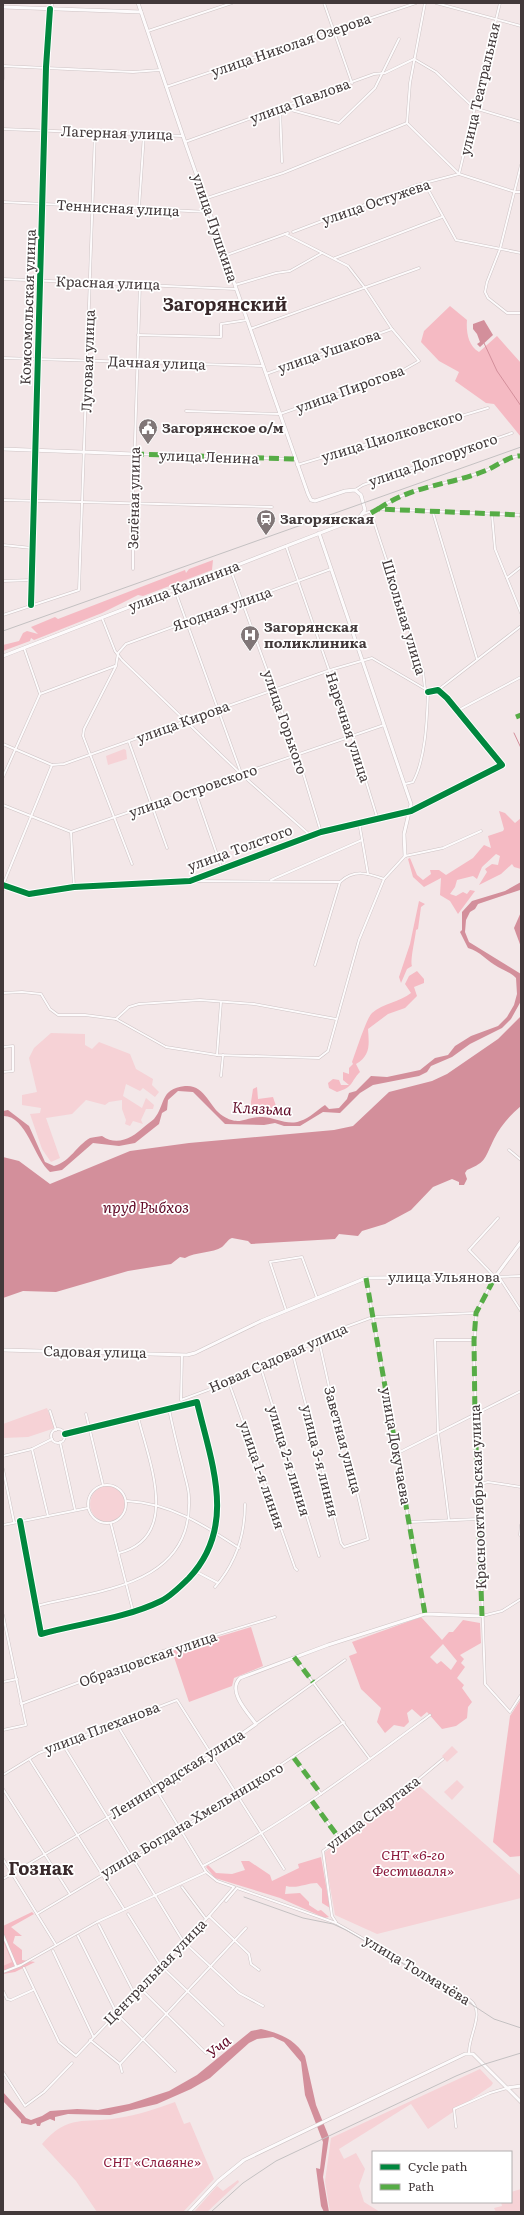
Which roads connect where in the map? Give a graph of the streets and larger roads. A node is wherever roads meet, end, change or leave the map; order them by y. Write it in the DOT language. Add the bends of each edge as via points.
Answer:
graph roads {
  1 [pos="17,3"];
  2 [pos="52,3"];
  3 [pos="138,3"];
  4 [pos="232,3"];
  5 [pos="324,3"];
  6 [pos="416,3"];
  7 [pos="425,3"];
  8 [pos="436,3"];
  9 [pos="500,3"];
  10 [pos="3,7"];
  11 [pos="17,8"];
  12 [pos="51,9"];
  13 [pos="142,12"];
  14 [pos="496,19"];
  15 [pos="521,26"];
  16 [pos="334,29"];
  17 [pos="148,32"];
  18 [pos="399,39"];
  19 [pos="414,58"];
  20 [pos="3,66"];
  21 [pos="46,67"];
  22 [pos="160,70"];
  23 [pos="383,73"];
  24 [pos="3,79"];
  25 [pos="352,83"];
  26 [pos="166,87"];
  27 [pos="474,108"];
  28 [pos="280,109"];
  29 [pos="291,110"];
  30 [pos="521,122"];
  31 [pos="407,123"];
  32 [pos="3,129"];
  33 [pos="45,131"];
  34 [pos="95,132"];
  35 [pos="144,134"];
  36 [pos="182,136"];
  37 [pos="185,142"];
  38 [pos="282,162"];
  39 [pos="521,165"];
  40 [pos="459,174"];
  41 [pos="425,184"];
  42 [pos="515,192"];
  43 [pos="521,192"];
  44 [pos="204,199"];
  45 [pos="3,202"];
  46 [pos="43,204"];
  47 [pos="94,206"];
  48 [pos="139,209"];
  49 [pos="209,212"];
  50 [pos="442,217"];
  51 [pos="293,232"];
  52 [pos="500,249"];
  53 [pos="322,253"];
  54 [pos="521,253"];
  55 [pos="224,256"];
  56 [pos="335,258"];
  57 [pos="419,268"];
  58 [pos="3,279"];
  59 [pos="40,281"];
  60 [pos="90,283"];
  61 [pos="140,284"];
  62 [pos="235,287"];
  63 [pos="365,288"];
  64 [pos="521,313"];
  65 [pos="247,320"];
  66 [pos="250,329"];
  67 [pos="392,329"];
  68 [pos="138,335"];
  69 [pos="3,358"];
  70 [pos="38,359"];
  71 [pos="88,361"];
  72 [pos="138,362"];
  73 [pos="263,366"];
  74 [pos="266,374"];
  75 [pos="488,408"];
  76 [pos="186,411"];
  77 [pos="280,414"];
  78 [pos="512,434"];
  79 [pos="3,449"];
  80 [pos="35,450"];
  81 [pos="84,452"];
  82 [pos="134,454"];
  83 [pos="521,456"];
  84 [pos="296,459"];
  85 [pos="298,465"];
  86 [pos="355,490"];
  87 [pos="3,500"];
  88 [pos="34,501"];
  89 [pos="82,502"];
  90 [pos="133,502"];
  91 [pos="272,506"];
  92 [pos="378,509"];
  93 [pos="371,513"];
  94 [pos="433,513"];
  95 [pos="363,514"];
  96 [pos="492,514"];
  97 [pos="521,516"];
  98 [pos="319,533"];
  99 [pos="3,545"];
  100 [pos="286,546"];
  101 [pos="32,548"];
  102 [pos="521,567"];
  103 [pos="133,568"];
  104 [pos="230,568"];
  105 [pos="331,569"];
  106 [pos="507,578"];
  107 [pos="32,580"];
  108 [pos="3,581"];
  109 [pos="299,581"];
  110 [pos="175,590"];
  111 [pos="243,602"];
  112 [pos="31,605"];
  113 [pos="521,613"];
  114 [pos="3,615"];
  115 [pos="102,618"];
  116 [pos="187,622"];
  117 [pos="521,626"];
  118 [pos="24,648"];
  119 [pos="118,655"];
  120 [pos="3,656"];
  121 [pos="477,659"];
  122 [pos="363,660"];
  123 [pos="116,666"];
  124 [pos="330,670"];
  125 [pos="521,676"];
  126 [pos="274,689"];
  127 [pos="425,689"];
  128 [pos="438,690"];
  129 [pos="428,692"];
  130 [pos="40,694"];
  131 [pos="218,708"];
  132 [pos="457,711"];
  133 [pos="186,721"];
  134 [pos="384,725"];
  135 [pos="352,736"];
  136 [pos="129,742"];
  137 [pos="3,744"];
  138 [pos="14,749"];
  139 [pos="297,753"];
  140 [pos="90,754"];
  141 [pos="52,765"];
  142 [pos="241,774"];
  143 [pos="3,777"];
  144 [pos="405,784"];
  145 [pos="195,791"];
  146 [pos="3,805"];
  147 [pos="152,806"];
  148 [pos="411,811"];
  149 [pos="32,817"];
  150 [pos="377,817"];
  151 [pos="114,818"];
  152 [pos="359,822"];
  153 [pos="481,831"];
  154 [pos="71,832"];
  155 [pos="321,832"];
  156 [pos="310,835"];
  157 [pos="362,840"];
  158 [pos="167,848"];
  159 [pos="405,856"];
  160 [pos="132,864"];
  161 [pos="222,869"];
  162 [pos="368,874"];
  163 [pos="384,879"];
  164 [pos="270,880"];
  165 [pos="190,881"];
  166 [pos="340,882"];
  167 [pos="3,885"];
  168 [pos="74,887"];
  169 [pos="3,890"];
  170 [pos="315,965"];
  171 [pos="3,993"];
  172 [pos="221,1002"];
  173 [pos="116,1019"];
  174 [pos="336,1019"];
  175 [pos="3,1047"];
  176 [pos="217,1054"];
  177 [pos="223,1055"];
  178 [pos="3,1072"];
  179 [pos="221,1076"];
  180 [pos="509,1150"];
  181 [pos="521,1160"];
  182 [pos="498,1218"];
  183 [pos="521,1242"];
  184 [pos="521,1276"];
  185 [pos="497,1277"];
  186 [pos="366,1278"];
  187 [pos="317,1298"];
  188 [pos="521,1310"];
  189 [pos="286,1311"];
  190 [pos="476,1313"];
  191 [pos="373,1317"];
  192 [pos="474,1340"];
  193 [pos="319,1341"];
  194 [pos="3,1350"];
  195 [pos="292,1351"];
  196 [pos="182,1354"];
  197 [pos="260,1365"];
  198 [pos="228,1380"];
  199 [pos="521,1391"];
  200 [pos="169,1409"];
  201 [pos="50,1411"];
  202 [pos="86,1414"];
  203 [pos="475,1416"];
  204 [pos="138,1417"];
  205 [pos="89,1428"];
  206 [pos="56,1430"];
  207 [pos="438,1432"];
  208 [pos="65,1434"];
  209 [pos="52,1439"];
  210 [pos="60,1442"];
  211 [pos="32,1449"];
  212 [pos="398,1453"];
  213 [pos="3,1456"];
  214 [pos="3,1469"];
  215 [pos="477,1485"];
  216 [pos="102,1486"];
  217 [pos="521,1487"];
  218 [pos="127,1502"];
  219 [pos="245,1504"];
  220 [pos="158,1506"];
  221 [pos="88,1508"];
  222 [pos="75,1510"];
  223 [pos="48,1516"];
  224 [pos="189,1516"];
  225 [pos="479,1519"];
  226 [pos="449,1520"];
  227 [pos="20,1521"];
  228 [pos="14,1522"];
  229 [pos="410,1522"];
  230 [pos="111,1524"];
  231 [pos="3,1525"];
  232 [pos="521,1525"];
  233 [pos="214,1532"];
  234 [pos="520,1535"];
  235 [pos="368,1539"];
  236 [pos="239,1548"];
  237 [pos="119,1553"];
  238 [pos="319,1556"];
  239 [pos="297,1570"];
  240 [pos="195,1571"];
  241 [pos="126,1584"];
  242 [pos="218,1584"];
  243 [pos="216,1587"];
  244 [pos="521,1599"];
  245 [pos="36,1606"];
  246 [pos="133,1611"];
  247 [pos="425,1614"];
  248 [pos="3,1615"];
  249 [pos="482,1616"];
  250 [pos="275,1617"];
  251 [pos="4,1625"];
  252 [pos="294,1657"];
  253 [pos="345,1660"];
  254 [pos="17,1679"];
  255 [pos="3,1682"];
  256 [pos="313,1682"];
  257 [pos="521,1695"];
  258 [pos="21,1704"];
  259 [pos="430,1715"];
  260 [pos="344,1722"];
  261 [pos="116,1723"];
  262 [pos="256,1724"];
  263 [pos="3,1730"];
  264 [pos="62,1743"];
  265 [pos="212,1755"];
  266 [pos="294,1758"];
  267 [pos="443,1758"];
  268 [pos="370,1759"];
  269 [pos="30,1760"];
  270 [pos="3,1775"];
  271 [pos="3,1789"];
  272 [pos="156,1789"];
  273 [pos="238,1794"];
  274 [pos="321,1794"];
  275 [pos="312,1801"];
  276 [pos="108,1816"];
  277 [pos="180,1828"];
  278 [pos="261,1833"];
  279 [pos="78,1835"];
  280 [pos="339,1838"];
  281 [pos="45,1854"];
  282 [pos="133,1857"];
  283 [pos="3,1859"];
  284 [pos="203,1866"];
  285 [pos="284,1869"];
  286 [pos="206,1872"];
  287 [pos="12,1873"];
  288 [pos="103,1875"];
  289 [pos="3,1879"];
  290 [pos="182,1887"];
  291 [pos="70,1894"];
  292 [pos="156,1896"];
  293 [pos="226,1901"];
  294 [pos="124,1909"];
  295 [pos="37,1914"];
  296 [pos="128,1914"];
  297 [pos="209,1916"];
  298 [pos="206,1919"];
  299 [pos="336,1923"];
  300 [pos="99,1925"];
  301 [pos="246,1928"];
  302 [pos="3,1935"];
  303 [pos="78,1936"];
  304 [pos="183,1941"];
  305 [pos="234,1941"];
  306 [pos="56,1945"];
  307 [pos="53,1951"];
  308 [pos="160,1965"];
  309 [pos="16,1966"];
  310 [pos="210,1966"];
  311 [pos="24,1968"];
  312 [pos="259,1970"];
  313 [pos="3,1972"];
  314 [pos="141,1989"];
  315 [pos="33,1990"];
  316 [pos="187,1990"];
  317 [pos="3,1991"];
  318 [pos="135,1995"];
  319 [pos="263,2006"];
  320 [pos="166,2013"];
  321 [pos="117,2014"];
  322 [pos="223,2025"];
  323 [pos="93,2036"];
  324 [pos="142,2038"];
  325 [pos="90,2040"];
  326 [pos="206,2053"];
  327 [pos="469,2053"];
  328 [pos="72,2063"];
  329 [pos="120,2064"];
  330 [pos="175,2071"];
  331 [pos="3,2072"];
  332 [pos="122,2072"];
  333 [pos="521,2086"];
  334 [pos="507,2088"];
  335 [pos="521,2102"];
  336 [pos="456,2127"];
  337 [pos="189,2212"];
  1 -- 11 [label="street"];
  2 -- 12 [label="street, Комсомольская улица"];
  3 -- 13 [label="street, улица Пушкина"];
  4 -- 17 [label="street"];
  5 -- 16 [label="street"];
  6 -- 16 [label="street, улица Николая Озерова"];
  7 -- 19 [label="street"];
  8 -- 14 [label="street"];
  9 -- 14 [label="street, улица Театральная"];
  10 -- 11 [label="street"];
  11 -- 12 [label="street"];
  12 -- 13 [label="street"];
  12 -- 21 [label="street, Комсомольская улица"];
  13 -- 17 [label="street, улица Пушкина"];
  14 -- 15 [label="street"];
  14 -- 27 [label="street, улица Театральная"];
  16 -- 25 [label="street"];
  16 -- 26 [label="street, улица Николая Озерова"];
  17 -- 22 [label="street, улица Пушкина"];
  18 -- 23 [label="street"];
  19 -- 23 [label="street, улица Павлова"];
  19 -- 27 [label="street" via="436,72"];
  19 -- 31 [label="street"];
  20 -- 21 [label="street"];
  20 -- 24 [label="street"];
  21 -- 22 [label="street" via="133,72"];
  21 -- 33 [label="street, Комсомольская улица"];
  22 -- 26 [label="street, улица Пушкина"];
  23 -- 25 [label="street, улица Павлова"];
  23 -- 29 [label="street" via="376,88 339,123"];
  25 -- 28 [label="street, улица Павлова"];
  26 -- 36 [label="street, улица Пушкина"];
  27 -- 30 [label="street"];
  27 -- 40 [label="street, улица Театральная"];
  28 -- 37 [label="street, улица Павлова"];
  28 -- 38 [label="street"];
  31 -- 40 [label="street"];
  31 -- 44 [label="street" via="283,173"];
  32 -- 33 [label="street, Лагерная улица"];
  33 -- 34 [label="street, Лагерная улица"];
  33 -- 46 [label="street, Комсомольская улица"];
  34 -- 35 [label="street, Лагерная улица"];
  34 -- 47 [label="street, Луговая улица"];
  35 -- 36 [label="street, Лагерная улица"];
  35 -- 48 [label="street"];
  36 -- 37 [label="street, улица Пушкина"];
  37 -- 44 [label="street, улица Пушкина"];
  39 -- 42 [label="street"];
  40 -- 41 [label="street, улица Остужева"];
  40 -- 42 [label="street"];
  41 -- 50 [label="street"];
  41 -- 51 [label="street, улица Остужева"];
  42 -- 43 [label="street"];
  42 -- 52 [label="street"];
  44 -- 49 [label="street, улица Пушкина"];
  45 -- 46 [label="street, Теннисная улица"];
  46 -- 47 [label="street, Теннисная улица"];
  46 -- 59 [label="street, Комсомольская улица"];
  47 -- 48 [label="street, Теннисная улица"];
  47 -- 60 [label="street, Луговая улица"];
  48 -- 49 [label="street, Теннисная улица"];
  49 -- 55 [label="street, улица Пушкина"];
  50 -- 52 [label="street" via="456,240"];
  50 -- 56 [label="street"];
  52 -- 54 [label="street"];
  52 -- 64 [label="street" via="485,288 486,296 507,314"];
  53 -- 55 [label="street" via="287,234"];
  53 -- 56 [label="street"];
  53 -- 62 [label="street, Красная улица" via="290,272 276,273"];
  55 -- 62 [label="street, улица Пушкина"];
  56 -- 63 [label="street" via="348,266"];
  57 -- 63 [label="street"];
  58 -- 59 [label="street, Красная улица"];
  59 -- 60 [label="street, Красная улица"];
  59 -- 70 [label="street, Комсомольская улица"];
  60 -- 61 [label="street, Красная улица"];
  60 -- 71 [label="street, Луговая улица"];
  61 -- 62 [label="street, Красная улица"];
  61 -- 68 [label="street, Зелёная улица"];
  62 -- 65 [label="street, улица Пушкина"];
  63 -- 66 [label="street"];
  63 -- 67 [label="street"];
  65 -- 66 [label="street, улица Пушкина"];
  65 -- 68 [label="street" via="221,324 221,337"];
  66 -- 73 [label="street, улица Пушкина"];
  67 -- 74 [label="street, улица Ушакова"];
  67 -- 77 [label="street, улица Пирогова" via="418,361 398,373"];
  68 -- 72 [label="street, Зелёная улица"];
  69 -- 70 [label="street, Дачная улица"];
  70 -- 71 [label="street, Дачная улица"];
  70 -- 80 [label="street, Комсомольская улица"];
  71 -- 72 [label="street, Дачная улица"];
  71 -- 81 [label="street, Луговая улица"];
  72 -- 73 [label="street, Дачная улица"];
  72 -- 82 [label="street, Зелёная улица"];
  73 -- 74 [label="street, улица Пушкина"];
  74 -- 77 [label="street, улица Пушкина"];
  75 -- 85 [label="street, улица Циолковского"];
  76 -- 77 [label="street"];
  77 -- 84 [label="street, улица Пушкина"];
  78 -- 86 [label="street, улица Долгорукого" via="363,485"];
  79 -- 80 [label="street, улица Ленина"];
  80 -- 81 [label="street, улица Ленина"];
  80 -- 88 [label="street, Комсомольская улица"];
  81 -- 82 [label="street, улица Ленина"];
  81 -- 89 [label="street, Луговая улица"];
  82 -- 84 [label="street, улица Ленина"];
  82 -- 90 [label="street, Зелёная улица"];
  83 -- 92 [label="street" via="444,484 407,492"];
  84 -- 85 [label="street, улица Пушкина"];
  85 -- 86 [label="street, улица Пушкина" via="310,498 315,501 345,490"];
  86 -- 95 [label="street" via="364,502"];
  87 -- 88 [label="street"];
  88 -- 89 [label="street"];
  88 -- 101 [label="street, Комсомольская улица"];
  89 -- 90 [label="street"];
  89 -- 112 [label="street, Луговая улица" via="79,590"];
  90 -- 91 [label="street"];
  90 -- 103 [label="street, Зелёная улица"];
  92 -- 93 [label="street"];
  92 -- 94 [label="street"];
  93 -- 95 [label="street"];
  93 -- 127 [label="street, Школьная улица" via="423,671"];
  94 -- 96 [label="street"];
  94 -- 121 [label="street"];
  95 -- 98 [label="street, улица Калинина"];
  96 -- 97 [label="street"];
  96 -- 106 [label="street" via="495,549"];
  98 -- 100 [label="street, улица Калинина"];
  98 -- 105 [label="street"];
  99 -- 101 [label="street"];
  100 -- 104 [label="street, улица Калинина"];
  100 -- 109 [label="street, Наречная улица"];
  101 -- 107 [label="street, Комсомольская улица"];
  102 -- 106 [label="street"];
  104 -- 110 [label="street, улица Калинина"];
  104 -- 111 [label="street, улица Горького"];
  105 -- 109 [label="street, Ягодная улица"];
  105 -- 122 [label="street"];
  106 -- 113 [label="street"];
  107 -- 108 [label="street"];
  107 -- 112 [label="street, Комсомольская улица"];
  109 -- 111 [label="street, Ягодная улица"];
  109 -- 124 [label="street, Наречная улица"];
  110 -- 115 [label="street, улица Калинина"];
  110 -- 116 [label="street"];
  111 -- 116 [label="street, Ягодная улица"];
  111 -- 126 [label="street, улица Горького"];
  112 -- 114 [label="street"];
  115 -- 118 [label="street, улица Калинина"];
  115 -- 119 [label="street"];
  116 -- 119 [label="street, Ягодная улица" via="126,644"];
  116 -- 131 [label="street"];
  117 -- 121 [label="street"];
  118 -- 120 [label="street, улица Калинина"];
  118 -- 130 [label="street"];
  119 -- 123 [label="street"];
  119 -- 133 [label="street"];
  121 -- 128 [label="street"];
  122 -- 124 [label="street, улица Кирова"];
  122 -- 127 [label="street" via="372,658"];
  122 -- 134 [label="street"];
  123 -- 130 [label="street"];
  123 -- 140 [label="street" via="84,729 83,736"];
  124 -- 126 [label="street, улица Кирова"];
  124 -- 135 [label="street, Наречная улица"];
  125 -- 132 [label="street"];
  126 -- 131 [label="street, улица Кирова"];
  126 -- 139 [label="street, улица Горького"];
  127 -- 129 [label="street, Школьная улица"];
  128 -- 129 [label="street"];
  128 -- 132 [label="street"];
  129 -- 144 [label="street, Школьная улица" via="418,773 413,782"];
  130 -- 138 [label="street"];
  131 -- 133 [label="street, улица Кирова"];
  131 -- 142 [label="street"];
  132 -- 148 [label="street, улица Толстого" via="502,765"];
  133 -- 136 [label="street, улица Кирова"];
  133 -- 142 [label="street"];
  134 -- 135 [label="street, улица Островского"];
  134 -- 144 [label="street"];
  135 -- 139 [label="street, улица Островского"];
  135 -- 150 [label="street, Наречная улица"];
  136 -- 140 [label="street, улица Кирова"];
  136 -- 147 [label="street"];
  137 -- 138 [label="street"];
  138 -- 141 [label="street"];
  138 -- 143 [label="street"];
  139 -- 142 [label="street, улица Островского"];
  139 -- 155 [label="street, улица Горького"];
  140 -- 141 [label="street, улица Кирова" via="64,764"];
  140 -- 151 [label="street"];
  141 -- 149 [label="street"];
  142 -- 145 [label="street, улица Островского"];
  142 -- 156 [label="street"];
  144 -- 148 [label="street"];
  145 -- 147 [label="street, улица Островского"];
  145 -- 161 [label="street"];
  146 -- 149 [label="street"];
  147 -- 151 [label="street, улица Островского"];
  147 -- 158 [label="street"];
  148 -- 150 [label="street, улица Толстого"];
  148 -- 159 [label="street" via="404,834"];
  149 -- 154 [label="street"];
  149 -- 167 [label="street"];
  150 -- 152 [label="street, улица Толстого"];
  151 -- 154 [label="street, улица Островского"];
  151 -- 160 [label="street"];
  152 -- 155 [label="street, улица Толстого"];
  152 -- 157 [label="street"];
  153 -- 159 [label="street" via="443,848"];
  154 -- 168 [label="street"];
  155 -- 156 [label="street, улица Толстого"];
  156 -- 161 [label="street, улица Толстого"];
  157 -- 162 [label="street"];
  157 -- 164 [label="street"];
  159 -- 163 [label="street"];
  161 -- 165 [label="street, улица Толстого"];
  162 -- 163 [label="street"];
  162 -- 166 [label="street" via="356,873"];
  163 -- 174 [label="street" via="359,940"];
  164 -- 165 [label="street"];
  164 -- 166 [label="street" via="278,883"];
  165 -- 168 [label="street, улица Толстого"];
  166 -- 170 [label="street"];
  167 -- 168 [label="street, улица Толстого" via="29,894"];
  167 -- 169 [label="street"];
  171 -- 173 [label="street" via="41,994 50,1009 58,1015"];
  172 -- 173 [label="street" via="200,1000 139,1004 129,1007"];
  172 -- 174 [label="street" via="254,1004"];
  172 -- 176 [label="street"];
  173 -- 176 [label="street" via="166,1047"];
  174 -- 177 [label="street" via="328,1051 319,1058"];
  175 -- 178 [label="street" via="13,1046 14,1055 13,1071"];
  176 -- 177 [label="street"];
  177 -- 179 [label="street"];
  180 -- 181 [label="street"];
  182 -- 185 [label="street" via="469,1250"];
  183 -- 185 [label="street"];
  184 -- 185 [label="street, улица Ульянова"];
  185 -- 186 [label="street, улица Ульянова"];
  185 -- 188 [label="street"];
  185 -- 190 [label="street, Краснооктябрьская улица"];
  186 -- 187 [label="street"];
  186 -- 191 [label="street, улица Докучаева"];
  187 -- 189 [label="street"];
  187 -- 189 [label="street" via="302,1257 270,1262"];
  189 -- 196 [label="street, Садовая улица" via="249,1326 205,1349 187,1355"];
  190 -- 191 [label="street, Новая Садовая улица"];
  190 -- 192 [label="street, Краснооктябрьская улица"];
  191 -- 193 [label="street, Новая Садовая улица" via="343,1328 340,1333"];
  191 -- 212 [label="street, улица Докучаева"];
  192 -- 203 [label="street, Краснооктябрьская улица"];
  192 -- 207 [label="street" via="435,1340"];
  193 -- 195 [label="street, Новая Садовая улица"];
  193 -- 235 [label="street, Заветная улица" via="342,1446 347,1449"];
  194 -- 196 [label="street, Садовая улица"];
  195 -- 197 [label="street, Новая Садовая улица"];
  195 -- 235 [label="street, улица 3-я линия" via="341,1542 344,1547"];
  196 -- 198 [label="street, Новая Садовая улица" via="181,1400"];
  197 -- 198 [label="street, Новая Садовая улица"];
  197 -- 238 [label="street, улица 2-я линия"];
  198 -- 239 [label="street, улица 1-я линия"];
  199 -- 203 [label="street"];
  200 -- 204 [label="street"];
  200 -- 224 [label="street" via="189,1496"];
  200 -- 233 [label="street" via="197,1402 216,1484 217,1521"];
  201 -- 206 [label="street"];
  202 -- 205 [label="street"];
  203 -- 207 [label="street"];
  203 -- 215 [label="street, Краснооктябрьская улица"];
  204 -- 205 [label="street"];
  204 -- 220 [label="street"];
  205 -- 208 [label="street"];
  205 -- 216 [label="street"];
  206 -- 208 [label="street" via="61,1430"];
  206 -- 209 [label="street" via="52,1434"];
  207 -- 212 [label="street"];
  207 -- 226 [label="street"];
  208 -- 210 [label="street"];
  209 -- 210 [label="street"];
  209 -- 211 [label="street"];
  210 -- 222 [label="street"];
  211 -- 213 [label="street"];
  211 -- 223 [label="street"];
  212 -- 229 [label="street, улица Докучаева"];
  214 -- 228 [label="street"];
  215 -- 217 [label="street" via="488,1482"];
  215 -- 225 [label="street, Краснооктябрьская улица"];
  216 -- 218 [label="street" via="112,1485 119,1488"];
  216 -- 221 [label="street" via="91,1493"];
  218 -- 220 [label="street"];
  218 -- 230 [label="street" via="124,1516"];
  219 -- 236 [label="street" via="243,1535"];
  220 -- 224 [label="street"];
  220 -- 237 [label="street" via="148,1533 138,1543"];
  221 -- 222 [label="street"];
  221 -- 230 [label="street" via="96,1521"];
  222 -- 223 [label="street"];
  223 -- 227 [label="street"];
  224 -- 233 [label="street"];
  224 -- 241 [label="street" via="178,1546 169,1558 153,1572"];
  225 -- 226 [label="street"];
  225 -- 249 [label="street, Краснооктябрьская улица"];
  226 -- 229 [label="street"];
  227 -- 228 [label="street"];
  227 -- 245 [label="street"];
  228 -- 231 [label="street"];
  229 -- 247 [label="street, улица Докучаева"];
  230 -- 241 [label="street"];
  232 -- 234 [label="street"];
  233 -- 236 [label="street"];
  233 -- 240 [label="street" via="206,1554"];
  236 -- 242 [label="street"];
  240 -- 242 [label="street"];
  240 -- 246 [label="street" via="181,1586 162,1600"];
  241 -- 245 [label="street"];
  241 -- 246 [label="street"];
  242 -- 243 [label="street"];
  244 -- 249 [label="street" via="502,1611"];
  245 -- 246 [label="street" via="41,1634"];
  247 -- 249 [label="street"];
  247 -- 252 [label="street"];
  248 -- 251 [label="street"];
  249 -- 257 [label="street, Краснооктябрьская улица" via="485,1684 510,1712"];
  250 -- 258 [label="street, Образцовская улица" via="163,1652"];
  251 -- 254 [label="street"];
  252 -- 256 [label="street"];
  252 -- 262 [label="street" via="240,1678 235,1683 242,1705"];
  253 -- 256 [label="street, Ленинградская улица"];
  254 -- 255 [label="street"];
  254 -- 258 [label="street"];
  256 -- 260 [label="street"];
  256 -- 262 [label="street, Ленинградская улица"];
  258 -- 263 [label="street" via="26,1724"];
  259 -- 268 [label="street"];
  260 -- 266 [label="street, улица Богдана Хмельницкого"];
  260 -- 268 [label="street"];
  261 -- 264 [label="street, улица Плеханова"];
  261 -- 265 [label="street, улица Плеханова" via="177,1700"];
  261 -- 272 [label="street"];
  262 -- 265 [label="street, Ленинградская улица"];
  264 -- 269 [label="street, улица Плеханова" via="39,1752"];
  264 -- 276 [label="street"];
  265 -- 272 [label="street, Ленинградская улица"];
  265 -- 273 [label="street"];
  266 -- 273 [label="street, улица Богдана Хмельницкого"];
  266 -- 274 [label="street"];
  267 -- 280 [label="street, улица Спартака" via="420,1779"];
  268 -- 274 [label="street"];
  269 -- 270 [label="street, улица Плеханова"];
  269 -- 279 [label="street"];
  271 -- 281 [label="street"];
  272 -- 276 [label="street, Ленинградская улица"];
  272 -- 277 [label="street"];
  273 -- 277 [label="street, улица Богдана Хмельницкого"];
  273 -- 278 [label="street"];
  274 -- 275 [label="street"];
  275 -- 278 [label="street"];
  275 -- 280 [label="street"];
  276 -- 279 [label="street, Ленинградская улица"];
  276 -- 282 [label="street"];
  277 -- 282 [label="street, улица Богдана Хмельницкого"];
  277 -- 284 [label="street"];
  278 -- 284 [label="street"];
  278 -- 285 [label="street"];
  279 -- 281 [label="street, Ленинградская улица"];
  279 -- 288 [label="street"];
  280 -- 299 [label="street, улица Спартака" via="322,1851 332,1916"];
  281 -- 287 [label="street, Ленинградская улица"];
  281 -- 291 [label="street"];
  282 -- 288 [label="street, улица Богдана Хмельницкого"];
  282 -- 292 [label="street"];
  283 -- 287 [label="street"];
  284 -- 286 [label="street"];
  286 -- 292 [label="street"];
  286 -- 297 [label="street, Центральная улица" via="217,1881 234,1887"];
  287 -- 289 [label="street, Ленинградская улица"];
  287 -- 295 [label="street"];
  288 -- 291 [label="street, улица Богдана Хмельницкого"];
  288 -- 294 [label="street"];
  290 -- 298 [label="street"];
  291 -- 295 [label="street, улица Богдана Хмельницкого"];
  292 -- 294 [label="street"];
  292 -- 304 [label="street"];
  293 -- 299 [label="street, улица Толмачёва" via="237,1888"];
  294 -- 306 [label="street"];
  295 -- 306 [label="street"];
  296 -- 308 [label="street"];
  297 -- 298 [label="street, Центральная улица"];
  297 -- 305 [label="street"];
  298 -- 304 [label="street, Центральная улица"];
  299 -- 327 [label="street, улица Толмачёва" via="475,2004 477,2015 470,2038"];
  300 -- 318 [label="street"];
  301 -- 305 [label="street"];
  302 -- 309 [label="street"];
  303 -- 321 [label="street"];
  304 -- 308 [label="street, Центральная улица"];
  304 -- 310 [label="street"];
  305 -- 310 [label="street"];
  305 -- 312 [label="street" via="249,1954 251,1964"];
  306 -- 309 [label="street"];
  307 -- 323 [label="street"];
  308 -- 314 [label="street, Центральная улица"];
  308 -- 316 [label="street"];
  309 -- 313 [label="street"];
  310 -- 316 [label="street"];
  310 -- 319 [label="street" via="238,1993"];
  311 -- 315 [label="street"];
  314 -- 318 [label="street, Центральная улица"];
  314 -- 320 [label="street"];
  315 -- 317 [label="street" via="11,2000 7,1999"];
  315 -- 325 [label="street, Центральная улица" via="59,2042 76,2056"];
  316 -- 320 [label="street"];
  316 -- 322 [label="street"];
  318 -- 321 [label="street, Центральная улица"];
  320 -- 324 [label="street"];
  320 -- 326 [label="street"];
  321 -- 323 [label="street, Центральная улица"];
  321 -- 324 [label="street"];
  323 -- 325 [label="street, Центральная улица"];
  324 -- 329 [label="street"];
  324 -- 330 [label="street"];
  325 -- 329 [label="street"];
  327 -- 334 [label="street"];
  327 -- 337 [label="street" via="244,2160 218,2181"];
  328 -- 331 [label="street" via="44,2092 25,2106"];
  329 -- 332 [label="street"];
  333 -- 334 [label="street"];
  334 -- 335 [label="street"];
  334 -- 336 [label="street" via="483,2095 454,2109"];
}
